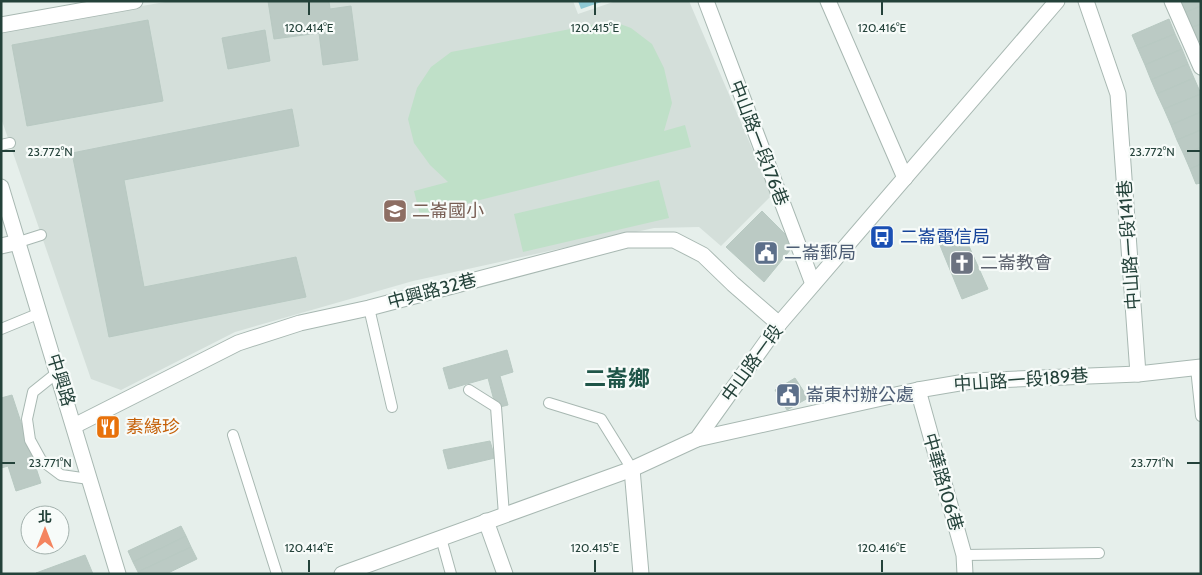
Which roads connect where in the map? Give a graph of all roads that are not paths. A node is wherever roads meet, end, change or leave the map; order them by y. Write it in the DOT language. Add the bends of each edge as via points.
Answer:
graph roads {
  1 [pos="135,1"];
  2 [pos="706,1"];
  3 [pos="828,1"];
  4 [pos="1056,1"];
  5 [pos="1086,1"];
  6 [pos="1172,1"];
  7 [pos="79,6"];
  8 [pos="1,25"];
  9 [pos="1201,67"];
  10 [pos="905,178"];
  11 [pos="1,187"];
  12 [pos="41,236"];
  13 [pos="19,242"];
  14 [pos="1,246"];
  15 [pos="813,284"];
  16 [pos="369,308"];
  17 [pos="40,313"];
  18 [pos="779,324"];
  19 [pos="1,329"];
  20 [pos="1198,368"];
  21 [pos="58,372"];
  22 [pos="1138,374"];
  23 [pos="469,390"];
  24 [pos="918,390"];
  25 [pos="548,403"];
  26 [pos="392,407"];
  27 [pos="1201,416"];
  28 [pos="74,426"];
  29 [pos="234,435"];
  30 [pos="697,439"];
  31 [pos="632,469"];
  32 [pos="89,480"];
  33 [pos="504,515"];
  34 [pos="486,521"];
  35 [pos="440,538"];
  36 [pos="1099,553"];
  37 [pos="964,555"];
  38 [pos="118,574"];
  39 [pos="277,574"];
  40 [pos="342,574"];
  41 [pos="451,574"];
  42 [pos="505,574"];
  43 [pos="641,574"];
  44 [pos="965,574"];
  1 -- 7 [label="street"];
  2 -- 15 [label="street, 中山路一段176巷"];
  3 -- 10 [label="street"];
  4 -- 10 [label="street, 中山路一段"];
  5 -- 22 [label="street, 中山路一段141巷" via="1118,94"];
  6 -- 9 [label="street"];
  7 -- 8 [label="street"];
  10 -- 15 [label="street, 中山路一段"];
  11 -- 13 [label="street, 中興路"];
  12 -- 13 [label="lane"];
  13 -- 14 [label="street"];
  13 -- 17 [label="street, 中興路"];
  15 -- 18 [label="street, 中山路一段"];
  16 -- 18 [label="street, 中興路32巷" via="627,240 674,240 704,255"];
  16 -- 26 [label="lane"];
  16 -- 28 [label="street, 中興路32巷" via="300,323 238,342"];
  17 -- 19 [label="lane"];
  17 -- 21 [label="street, 中興路"];
  18 -- 30 [label="street, 中山路一段"];
  20 -- 22 [label="street, 中山路一段189巷"];
  20 -- 27 [label="lane"];
  21 -- 28 [label="street, 中興路"];
  21 -- 32 [label="lane" via="33,392 27,419 30,440 41,460 61,475"];
  22 -- 24 [label="street, 中山路一段189巷" via="971,381"];
  23 -- 33 [label="lane" via="496,407"];
  24 -- 30 [label="street, 中山路一段189巷"];
  24 -- 37 [label="street, 中華路106巷"];
  25 -- 31 [label="lane" via="601,419"];
  28 -- 32 [label="street, 中興路"];
  29 -- 39 [label="lane"];
  30 -- 31 [label="street, 中山路一段"];
  31 -- 33 [label="street, 中山路一段"];
  31 -- 43 [label="street"];
  32 -- 38 [label="street, 中興路"];
  33 -- 34 [label="street, 中山路一段"];
  34 -- 35 [label="street, 中山路一段"];
  34 -- 42 [label="street"];
  35 -- 40 [label="street, 中山路一段"];
  35 -- 41 [label="lane"];
  36 -- 37 [label="lane"];
  37 -- 44 [label="street, 中華路106巷"];
}
